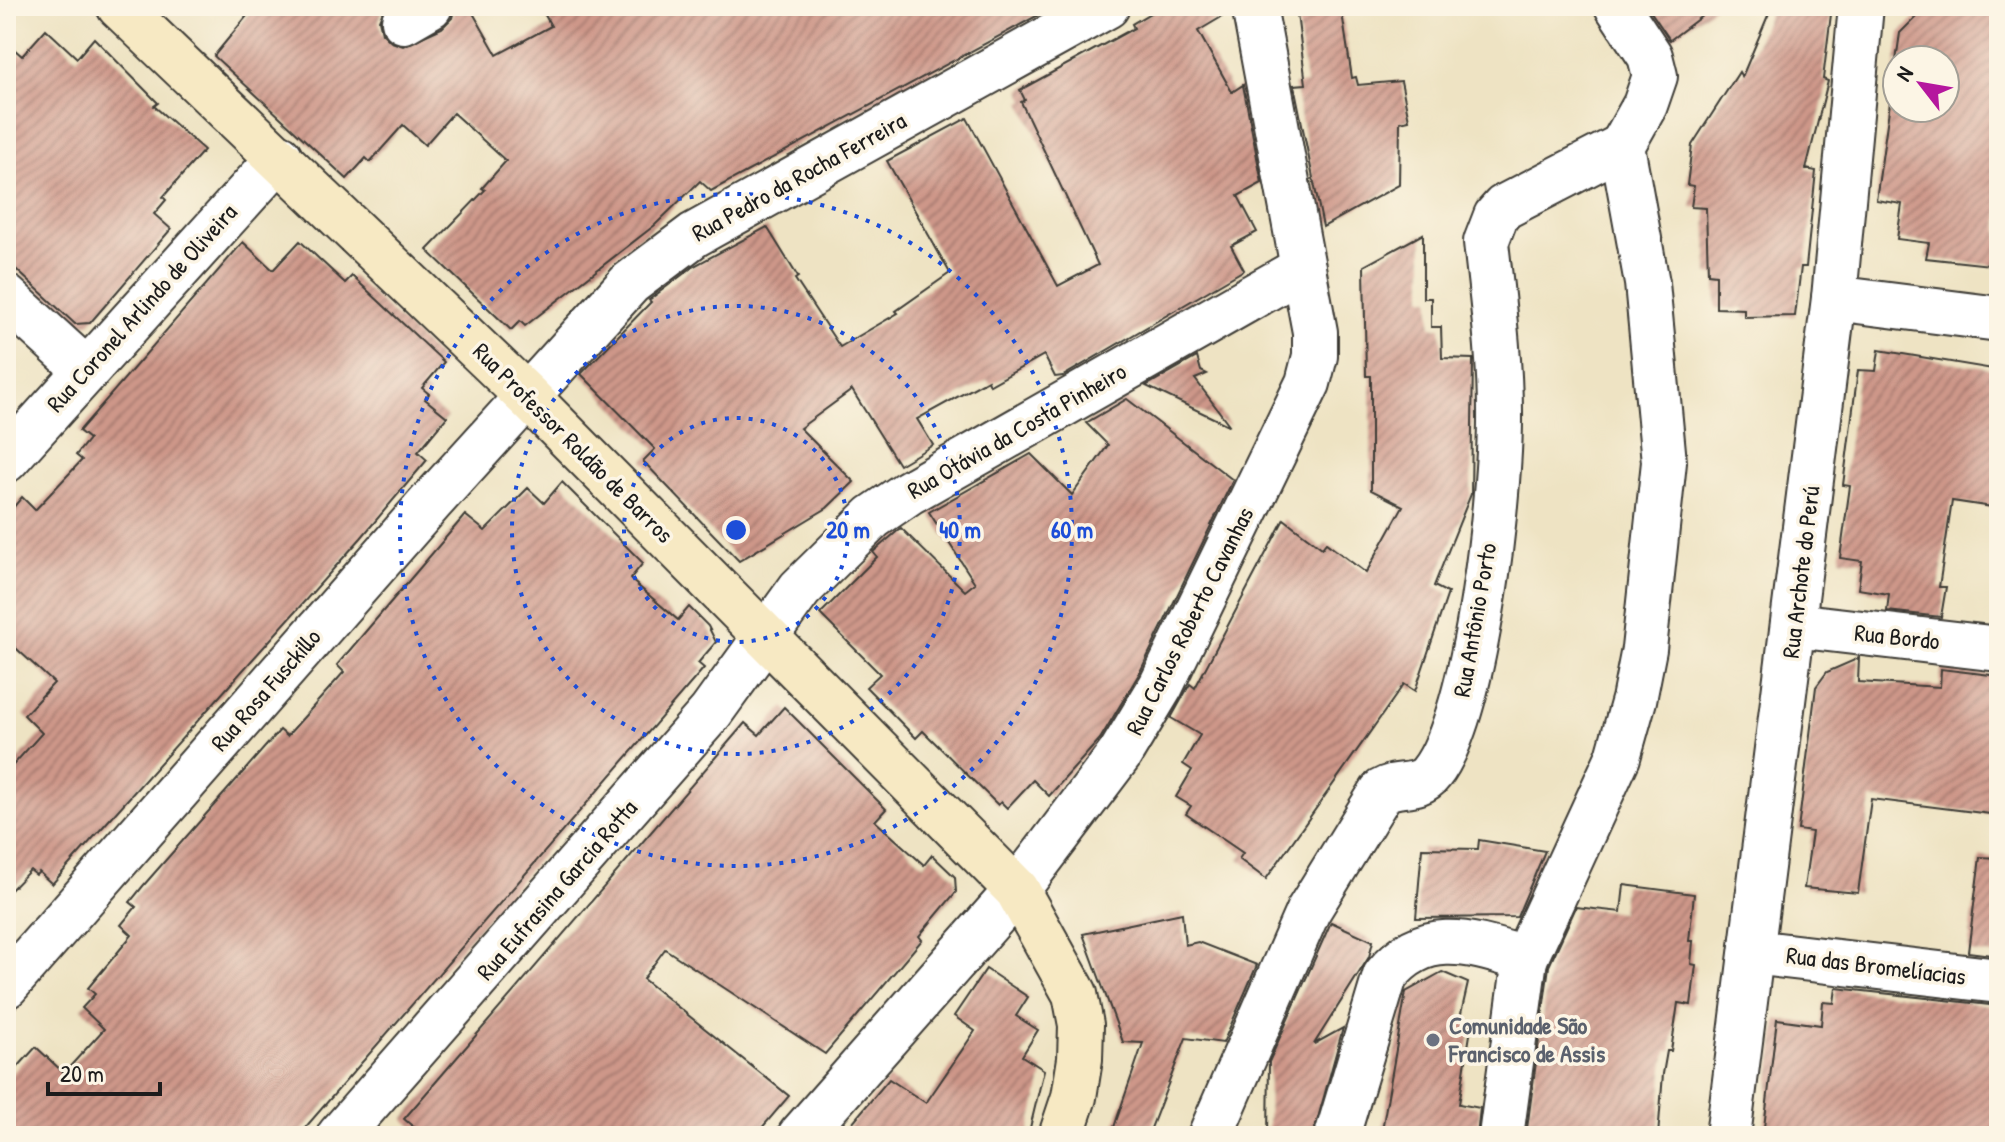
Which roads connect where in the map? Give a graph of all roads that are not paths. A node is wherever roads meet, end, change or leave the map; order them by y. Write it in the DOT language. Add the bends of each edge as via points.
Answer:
graph roads {
  1 [pos="119,6"];
  2 [pos="1107,6"];
  3 [pos="1254,6"];
  4 [pos="1617,6"];
  5 [pos="1861,6"];
  6 [pos="1622,146"];
  7 [pos="280,157"];
  8 [pos="1303,268"];
  9 [pos="6,297"];
  10 [pos="1834,298"];
  11 [pos="1999,319"];
  12 [pos="86,370"];
  13 [pos="528,397"];
  14 [pos="6,460"];
  15 [pos="1794,625"];
  16 [pos="764,636"];
  17 [pos="1999,649"];
  18 [pos="1017,890"];
  19 [pos="1752,952"];
  20 [pos="1525,959"];
  21 [pos="1999,981"];
  22 [pos="6,986"];
  23 [pos="339,1136"];
  24 [pos="800,1136"];
  25 [pos="1061,1136"];
  26 [pos="1210,1136"];
  27 [pos="1337,1136"];
  28 [pos="1501,1136"];
  29 [pos="1728,1136"];
  1 -- 7 [label="street, Rua Professor Roldão de Barros"];
  2 -- 13 [label="street, Rua Pedro da Rocha Ferreira" via="673,249 630,283"];
  3 -- 8 [label="street, Rua Carlos Roberto Cavanhas"];
  4 -- 6 [label="street" via="1650,56 1655,76"];
  5 -- 10 [label="street, Rua Archote do Perú"];
  6 -- 20 [label="street" via="1647,283 1664,462 1644,649 1618,757"];
  6 -- 26 [label="street, Rua Antônio Porto" via="1504,207 1492,225 1486,242 1500,427 1495,500 1466,690 1433,771 1419,783 1382,791 1308,911"];
  7 -- 12 [label="street, Rua Coronel Arlindo de Oliveira"];
  7 -- 13 [label="street, Rua Professor Roldão de Barros"];
  8 -- 16 [label="street, Rua Otávia da Costa Pinheiro" via="908,493 828,559"];
  8 -- 18 [label="street, Rua Carlos Roberto Cavanhas" via="1315,356 1299,403 1144,716"];
  9 -- 12 [label="street"];
  10 -- 11 [label="street"];
  10 -- 15 [label="street, Rua Archote do Perú"];
  12 -- 14 [label="street, Rua Coronel Arlindo de Oliveira"];
  13 -- 16 [label="street, Rua Professor Roldão de Barros"];
  13 -- 22 [label="street, Rua Rosa Fusckillo"];
  15 -- 17 [label="street, Rua Bordo"];
  15 -- 19 [label="street, Rua Archote do Perú"];
  16 -- 18 [label="street, Rua Professor Roldão de Barros"];
  16 -- 23 [label="street, Rua Eufrasina Garcia Rotta" via="711,712"];
  18 -- 24 [label="street, Rua Carlos Roberto Cavanhas"];
  18 -- 25 [label="street, Rua Professor Roldão de Barros" via="1075,994 1078,1010 1080,1059"];
  19 -- 21 [label="street, Rua das Bromelíacias"];
  19 -- 29 [label="street, Rua Archote do Perú"];
  20 -- 27 [label="street" via="1442,941 1397,961 1385,976"];
  20 -- 28 [label="street"];
}
